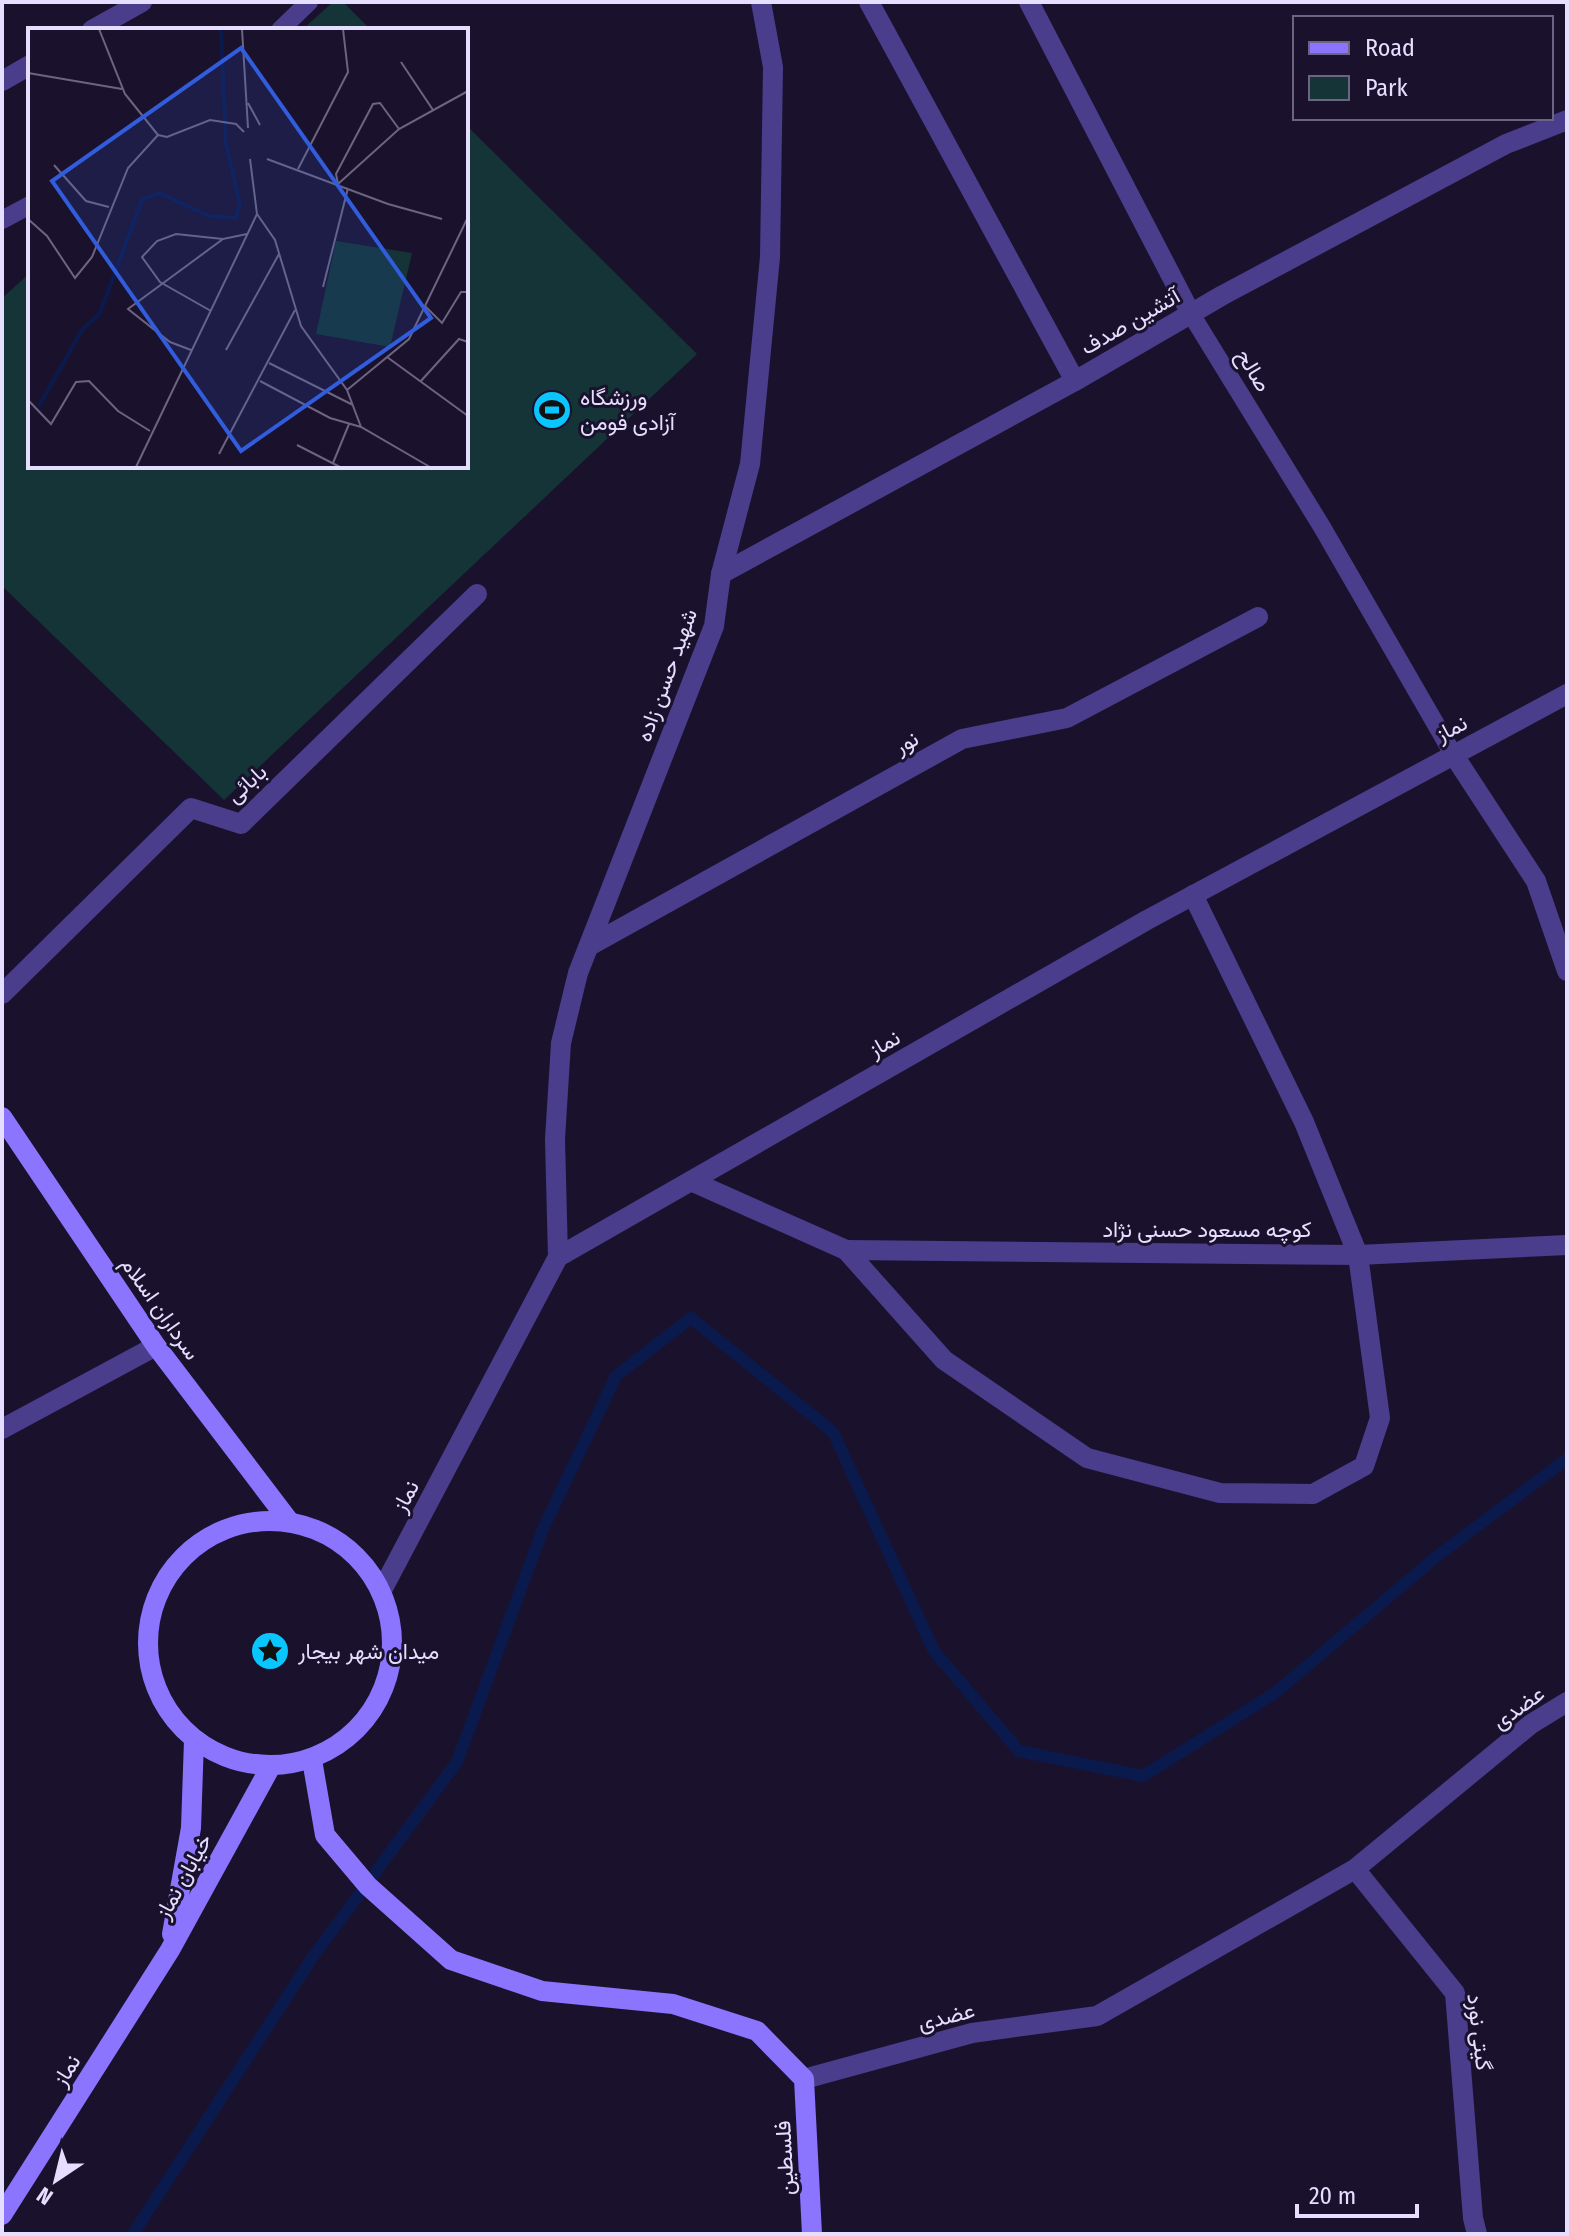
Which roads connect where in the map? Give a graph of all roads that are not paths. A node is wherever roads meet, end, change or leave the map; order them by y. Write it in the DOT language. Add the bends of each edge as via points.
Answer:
graph roads {
  1 [pos="142,2"];
  2 [pos="309,2"];
  3 [pos="761,2"];
  4 [pos="869,2"];
  5 [pos="1029,2"];
  6 [pos="96,28"];
  7 [pos="282,28"];
  8 [pos="28,66"];
  9 [pos="2,81"];
  10 [pos="1567,120"];
  11 [pos="28,206"];
  12 [pos="2,220"];
  13 [pos="1191,314"];
  14 [pos="1075,381"];
  15 [pos="721,574"];
  16 [pos="477,594"];
  17 [pos="1258,617"];
  18 [pos="1567,694"];
  19 [pos="1453,754"];
  20 [pos="1193,895"];
  21 [pos="591,945"];
  22 [pos="1567,971"];
  23 [pos="2,994"];
  24 [pos="2,1117"];
  25 [pos="691,1181"];
  26 [pos="1567,1245"];
  27 [pos="846,1250"];
  28 [pos="1358,1255"];
  29 [pos="558,1257"];
  30 [pos="156,1346"];
  31 [pos="2,1429"];
  32 [pos="289,1521"];
  33 [pos="382,1590"];
  34 [pos="1567,1702"];
  35 [pos="194,1740"];
  36 [pos="312,1760"];
  37 [pos="271,1766"];
  38 [pos="1355,1869"];
  39 [pos="170,1950"];
  40 [pos="804,2079"];
  41 [pos="2,2215"];
  42 [pos="812,2234"];
  43 [pos="1477,2234"];
  1 -- 6 [label="street"];
  2 -- 7 [label="lane"];
  3 -- 15 [label="street, شهید حسن زاده" via="773,67 770,257 750,464"];
  4 -- 14 [label="street"];
  5 -- 13 [label="street, صالح"];
  8 -- 9 [label="street"];
  10 -- 13 [label="street, آتشین صدف" via="1506,144"];
  11 -- 12 [label="lane"];
  13 -- 14 [label="street, آتشین صدف"];
  13 -- 19 [label="lane, صالح"];
  14 -- 15 [label="street, آتشین صدف"];
  15 -- 21 [label="street, شهید حسن زاده" via="714,626"];
  16 -- 23 [label="street, بابائی" via="241,824 191,808"];
  17 -- 21 [label="street, نور" via="1067,718 962,739"];
  18 -- 19 [label="street, نماز"];
  19 -- 20 [label="street, نماز"];
  19 -- 22 [label="street" via="1536,881"];
  20 -- 25 [label="street, نماز"];
  20 -- 28 [label="street" via="1304,1122"];
  21 -- 29 [label="street, شهید حسن زاده" via="578,973 561,1043 555,1139"];
  24 -- 30 [label="street, سرداران اسلام"];
  25 -- 27 [label="street"];
  25 -- 29 [label="street, نماز"];
  26 -- 28 [label="street, کوچه مسعود حسنی نژاد"];
  27 -- 28 [label="street, کوچه مسعود حسنی نژاد"];
  27 -- 28 [label="street" via="944,1360 1087,1458 1220,1493 1313,1494 1364,1466 1380,1418"];
  29 -- 33 [label="street, نماز"];
  30 -- 31 [label="street"];
  30 -- 32 [label="street, سرداران اسلام"];
  32 -- 33 [label="street" via="327,1534 359,1557"];
  32 -- 35 [label="street" via="249,1521 211,1535 179,1559 157,1593 147,1631 150,1672 166,1710"];
  33 -- 36 [label="street" via="393,1629 391,1671 374,1707 348,1739"];
  34 -- 38 [label="street, عضدی" via="1531,1724"];
  35 -- 37 [label="street" via="231,1760"];
  35 -- 39 [label="street, خیابان نماز" via="191,1828"];
  36 -- 37 [label="street"];
  36 -- 40 [label="street" via="325,1835 368,1886 451,1960 542,1991 673,2004 757,2031"];
  37 -- 39 [label="street, خیابان نماز"];
  38 -- 40 [label="street, عضدی" via="1097,2016 972,2033"];
  38 -- 43 [label="street, گیتی نورد" via="1455,1993"];
  39 -- 41 [label="street, نماز"];
  40 -- 42 [label="street, فلسطین"];
}
